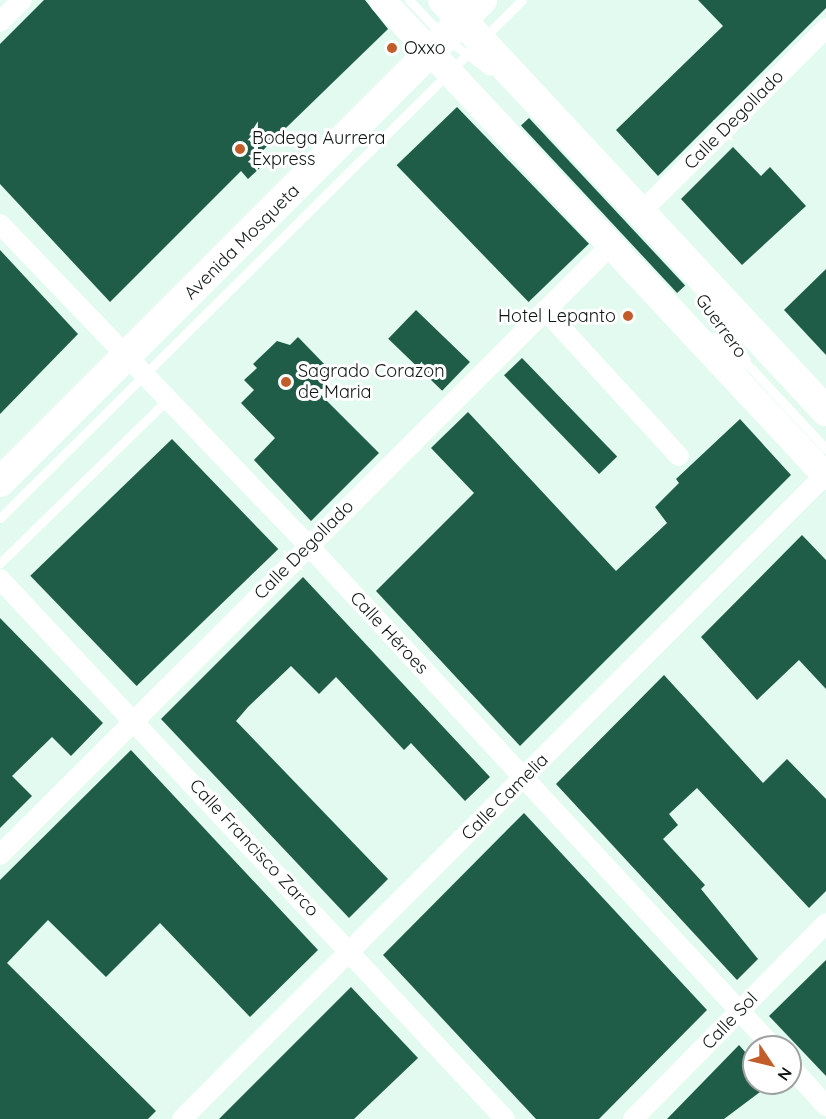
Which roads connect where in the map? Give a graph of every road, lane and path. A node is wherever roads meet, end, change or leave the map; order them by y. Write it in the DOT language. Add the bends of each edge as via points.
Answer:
graph roads {
  1 [pos="22,0"];
  2 [pos="382,0"];
  3 [pos="409,0"];
  4 [pos="522,0"];
  5 [pos="0,22"];
  6 [pos="826,28"];
  7 [pos="457,38"];
  8 [pos="500,82"];
  9 [pos="642,212"];
  10 [pos="0,224"];
  11 [pos="609,247"];
  12 [pos="693,287"];
  13 [pos="545,310"];
  14 [pos="135,367"];
  15 [pos="752,369"];
  16 [pos="167,400"];
  17 [pos="826,411"];
  18 [pos="826,449"];
  19 [pos="679,456"];
  20 [pos="826,475"];
  21 [pos="0,482"];
  22 [pos="0,518"];
  23 [pos="308,545"];
  24 [pos="0,563"];
  25 [pos="0,579"];
  26 [pos="134,722"];
  27 [pos="525,779"];
  28 [pos="0,855"];
  29 [pos="826,923"];
  30 [pos="350,949"];
  31 [pos="740,1010"];
  32 [pos="762,1035"];
  33 [pos="802,1079"];
  34 [pos="826,1106"];
  35 [pos="183,1119"];
  36 [pos="505,1119"];
  37 [pos="633,1119"];
  1 -- 5 [label="street"];
  2 -- 7 [label="main road, Guerrero"];
  3 -- 7 [label="lane, Guerrero"];
  4 -- 7 [label="lane"];
  6 -- 9 [label="street, Calle Degollado"];
  7 -- 8 [label="lane, Guerrero"];
  7 -- 9 [label="main road, Guerrero"];
  7 -- 11 [label="main road, Guerrero"];
  7 -- 14 [label="main road, Avenida Mosqueta"];
  7 -- 15 [label="lane, Guerrero" via="466,83 685,314"];
  9 -- 17 [label="main road, Guerrero"];
  10 -- 14 [label="street, Calle Héroes"];
  11 -- 13 [label="street, Calle Degollado"];
  11 -- 20 [label="main road, Guerrero"];
  12 -- 15 [label="lane, Guerrero"];
  13 -- 19 [label="street"];
  13 -- 23 [label="street, Calle Degollado"];
  14 -- 16 [label="street, Calle Héroes"];
  14 -- 21 [label="main road, Avenida Mosqueta"];
  14 -- 22 [label="lane"];
  15 -- 18 [label="lane"];
  16 -- 23 [label="street, Calle Héroes"];
  16 -- 24 [label="lane"];
  20 -- 27 [label="street, Calle Camelia"];
  23 -- 26 [label="street, Calle Degollado"];
  23 -- 27 [label="street, Calle Héroes"];
  25 -- 26 [label="street, Calle Francisco Zarco"];
  26 -- 28 [label="street, Calle Degollado"];
  26 -- 30 [label="street, Calle Francisco Zarco"];
  27 -- 30 [label="street, Calle Camelia"];
  27 -- 31 [label="street, Calle Héroes"];
  29 -- 31 [label="street, Calle Sol"];
  30 -- 35 [label="street, Calle Camelia"];
  30 -- 36 [label="street, Calle Francisco Zarco"];
  31 -- 32 [label="street, Calle Héroes"];
  31 -- 37 [label="street, Calle Sol"];
  33 -- 34 [label="street"];
}
